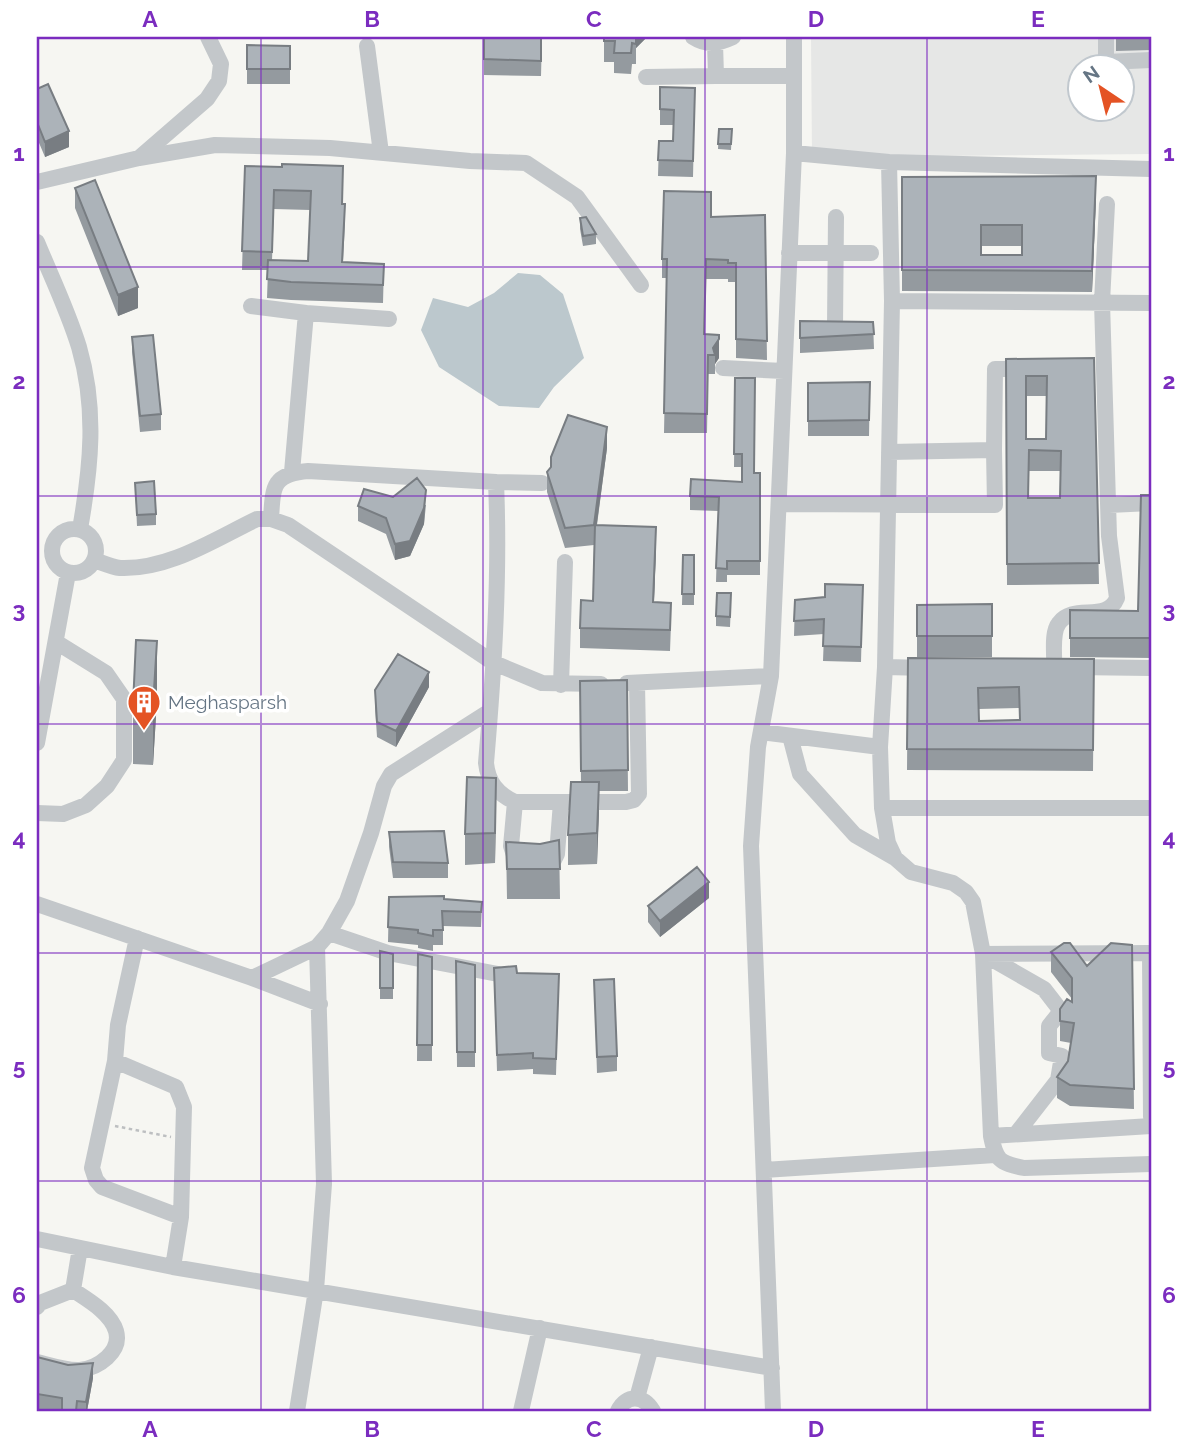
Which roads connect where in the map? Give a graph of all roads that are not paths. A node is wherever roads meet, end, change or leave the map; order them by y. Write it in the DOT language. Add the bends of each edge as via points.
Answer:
graph roads {
  1 [pos="208,37"];
  2 [pos="693,37"];
  3 [pos="733,37"];
  4 [pos="794,37"];
  5 [pos="1106,37"];
  6 [pos="715,43"];
  7 [pos="367,46"];
  8 [pos="1151,60"];
  9 [pos="716,76"];
  10 [pos="794,76"];
  11 [pos="646,77"];
  12 [pos="382,153"];
  13 [pos="794,153"];
  14 [pos="139,158"];
  15 [pos="889,162"];
  16 [pos="1151,169"];
  17 [pos="37,182"];
  18 [pos="1107,204"];
  19 [pos="835,217"];
  20 [pos="37,242"];
  21 [pos="789,253"];
  22 [pos="835,253"];
  23 [pos="871,253"];
  24 [pos="641,285"];
  25 [pos="892,300"];
  26 [pos="1102,302"];
  27 [pos="1151,303"];
  28 [pos="251,306"];
  29 [pos="306,313"];
  30 [pos="389,319"];
  31 [pos="835,327"];
  32 [pos="723,368"];
  33 [pos="1050,369"];
  34 [pos="784,371"];
  35 [pos="995,450"];
  36 [pos="889,452"];
  37 [pos="292,472"];
  38 [pos="496,482"];
  39 [pos="542,483"];
  40 [pos="1151,503"];
  41 [pos="779,504"];
  42 [pos="1109,505"];
  43 [pos="888,506"];
  44 [pos="271,519"];
  45 [pos="80,529"];
  46 [pos="44,544"];
  47 [pos="94,560"];
  48 [pos="565,562"];
  49 [pos="68,573"];
  50 [pos="55,642"];
  51 [pos="494,663"];
  52 [pos="886,667"];
  53 [pos="949,668"];
  54 [pos="1151,668"];
  55 [pos="771,676"];
  56 [pos="637,682"];
  57 [pos="561,685"];
  58 [pos="490,711"];
  59 [pos="761,732"];
  60 [pos="790,736"];
  61 [pos="37,743"];
  62 [pos="880,747"];
  63 [pos="515,802"];
  64 [pos="561,802"];
  65 [pos="882,808"];
  66 [pos="1151,808"];
  67 [pos="37,813"];
  68 [pos="895,858"];
  69 [pos="37,904"];
  70 [pos="329,933"];
  71 [pos="137,938"];
  72 [pos="317,947"];
  73 [pos="983,954"];
  74 [pos="498,974"];
  75 [pos="252,978"];
  76 [pos="320,1004"];
  77 [pos="115,1061"];
  78 [pos="1151,1117"];
  79 [pos="1151,1126"];
  80 [pos="1016,1134"];
  81 [pos="991,1136"];
  82 [pos="995,1155"];
  83 [pos="1151,1164"];
  84 [pos="764,1170"];
  85 [pos="181,1217"];
  86 [pos="37,1239"];
  87 [pos="80,1248"];
  88 [pos="173,1267"];
  89 [pos="73,1290"];
  90 [pos="316,1290"];
  91 [pos="37,1307"];
  92 [pos="540,1328"];
  93 [pos="652,1348"];
  94 [pos="37,1362"];
  95 [pos="772,1368"];
  96 [pos="637,1398"];
  97 [pos="297,1411"];
  98 [pos="521,1411"];
  99 [pos="618,1411"];
  100 [pos="653,1411"];
  101 [pos="773,1411"];
  1 -- 14 [label="lane" via="221,64 219,80 207,99"];
  2 -- 6 [label="lane" via="705,44"];
  3 -- 6 [label="lane"];
  4 -- 10 [label="lane"];
  5 -- 8 [label="lane" via="1106,62"];
  6 -- 9 [label="lane"];
  7 -- 12 [label="lane"];
  9 -- 10 [label="lane"];
  9 -- 11 [label="lane"];
  10 -- 13 [label="lane"];
  12 -- 14 [label="lane" via="215,145"];
  12 -- 24 [label="lane" via="526,163 577,198"];
  13 -- 15 [label="lane"];
  13 -- 21 [label="lane"];
  14 -- 17 [label="lane"];
  15 -- 16 [label="lane"];
  15 -- 25 [label="lane"];
  18 -- 26 [label="lane"];
  19 -- 22 [label="lane"];
  20 -- 45 [label="lane" via="79,346 90,402 91,450"];
  21 -- 22 [label="lane"];
  21 -- 34 [label="lane" via="792,326"];
  22 -- 23 [label="lane"];
  22 -- 31 [label="lane"];
  25 -- 26 [label="lane"];
  25 -- 36 [label="lane"];
  26 -- 27 [label="lane"];
  26 -- 42 [label="lane" via="1098,368"];
  28 -- 29 [label="lane"];
  29 -- 30 [label="lane"];
  29 -- 37 [label="lane"];
  32 -- 34 [label="lane"];
  33 -- 35 [label="lane" via="995,369"];
  34 -- 41 [label="lane"];
  35 -- 36 [label="lane"];
  35 -- 43 [label="lane" via="995,505"];
  36 -- 43 [label="lane"];
  37 -- 38 [label="lane"];
  37 -- 44 [label="lane" via="273,487"];
  38 -- 39 [label="lane"];
  38 -- 51 [label="lane"];
  40 -- 42 [label="lane"];
  41 -- 43 [label="lane"];
  41 -- 55 [label="lane"];
  42 -- 54 [label="lane" via="1114,606 1070,615 1060,622 1048,667"];
  43 -- 52 [label="lane"];
  44 -- 47 [label="lane" via="257,519 153,565 117,568"];
  44 -- 51 [label="lane" via="288,525"];
  45 -- 46 [label="lane" via="63,531"];
  45 -- 47 [label="lane" via="93,539"];
  46 -- 49 [label="lane"];
  47 -- 49 [label="lane" via="82,572"];
  48 -- 57 [label="lane"];
  49 -- 50 [label="lane"];
  50 -- 61 [label="lane"];
  50 -- 67 [label="lane" via="106,673 124,699 124,760 107,786 86,805 63,814"];
  51 -- 57 [label="lane" via="529,679"];
  51 -- 58 [label="lane"];
  52 -- 53 [label="lane"];
  52 -- 62 [label="lane"];
  55 -- 56 [label="lane"];
  55 -- 59 [label="lane"];
  56 -- 57 [label="lane"];
  56 -- 64 [label="lane" via="639,794 626,802"];
  58 -- 63 [label="lane" via="487,774 500,793"];
  58 -- 70 [label="lane" via="391,774 347,901"];
  59 -- 60 [label="lane"];
  59 -- 84 [label="lane" via="751,846"];
  60 -- 62 [label="lane"];
  60 -- 68 [label="lane" via="800,774 855,835"];
  62 -- 65 [label="lane"];
  63 -- 64 [label="lane"];
  63 -- 64 [label="lane" via="512,853 516,861 547,864 557,854"];
  65 -- 66 [label="lane"];
  65 -- 68 [label="lane"];
  68 -- 73 [label="lane" via="911,872 953,883 966,892 973,902"];
  69 -- 71 [label="lane"];
  70 -- 72 [label="lane"];
  70 -- 74 [label="lane" via="388,953"];
  71 -- 75 [label="lane"];
  71 -- 77 [label="lane"];
  72 -- 75 [label="lane"];
  72 -- 76 [label="lane"];
  73 -- 78 [label="lane" via="1150,953"];
  73 -- 80 [label="lane" via="1044,989 1061,1011 1049,1026 1049,1053 1062,1056 1058,1080"];
  73 -- 81 [label="lane"];
  75 -- 76 [label="lane"];
  76 -- 90 [label="lane" via="324,1184"];
  77 -- 85 [label="lane" via="176,1087 184,1107"];
  77 -- 85 [label="lane" via="92,1168 96,1180 102,1187"];
  79 -- 80 [label="lane"];
  80 -- 81 [label="lane"];
  81 -- 82 [label="lane"];
  82 -- 83 [label="lane" via="1024,1168"];
  82 -- 84 [label="lane"];
  84 -- 95 [label="lane"];
  85 -- 88 [label="lane"];
  86 -- 87 [label="lane"];
  87 -- 88 [label="lane"];
  87 -- 89 [label="lane"];
  88 -- 90 [label="lane"];
  89 -- 91 [label="lane"];
  89 -- 94 [label="lane" via="108,1318 117,1344 97,1365 78,1371"];
  90 -- 92 [label="lane"];
  90 -- 97 [label="lane"];
  92 -- 93 [label="lane"];
  92 -- 98 [label="lane"];
  93 -- 95 [label="lane"];
  93 -- 96 [label="lane"];
  95 -- 101 [label="lane"];
  96 -- 99 [label="lane" via="626,1401"];
  96 -- 100 [label="lane"];
}
